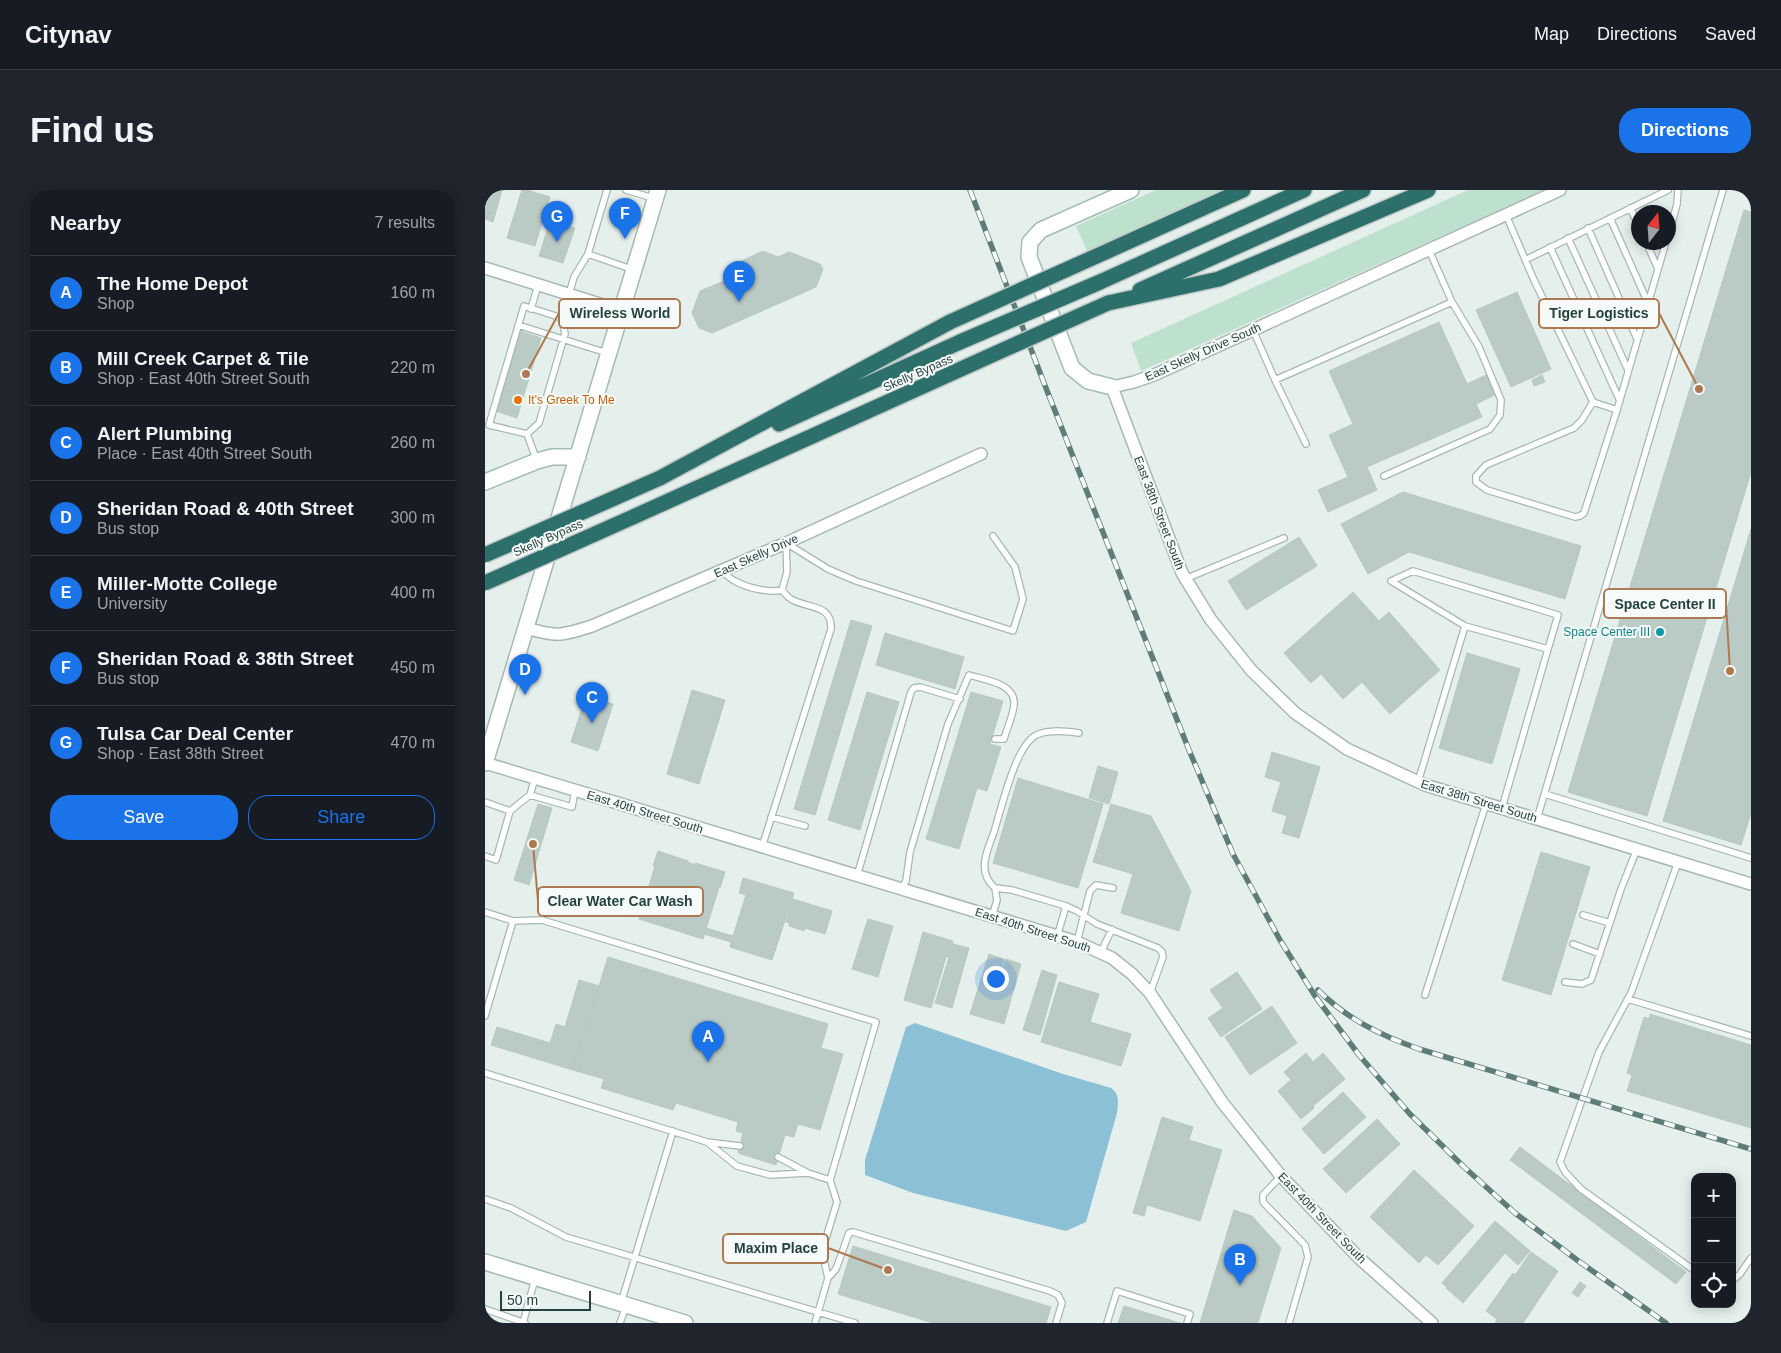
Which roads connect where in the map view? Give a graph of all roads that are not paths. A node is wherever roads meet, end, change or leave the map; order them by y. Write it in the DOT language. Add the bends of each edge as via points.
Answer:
graph roads {
  1 [pos="607,190"];
  2 [pos="626,190"];
  3 [pos="1131,190"];
  4 [pos="1243,190"];
  5 [pos="1304,190"];
  6 [pos="1363,190"];
  7 [pos="1428,190"];
  8 [pos="1560,190"];
  9 [pos="1668,190"];
  10 [pos="1678,190"];
  11 [pos="1723,190"];
  12 [pos="657,194"];
  13 [pos="1630,208"];
  14 [pos="1676,208"];
  15 [pos="1506,215"];
  16 [pos="1610,218"];
  17 [pos="1588,228"];
  18 [pos="1568,238"];
  19 [pos="1550,247"];
  20 [pos="1429,250"];
  21 [pos="1650,250"];
  22 [pos="1664,250"];
  23 [pos="588,254"];
  24 [pos="1525,260"];
  25 [pos="485,268"];
  26 [pos="1658,269"];
  27 [pos="634,270"];
  28 [pos="538,285"];
  29 [pos="570,295"];
  30 [pos="1452,302"];
  31 [pos="1109,303"];
  32 [pos="1648,303"];
  33 [pos="531,309"];
  34 [pos="622,311"];
  35 [pos="563,318"];
  36 [pos="518,325"];
  37 [pos="1253,330"];
  38 [pos="1637,339"];
  39 [pos="563,340"];
  40 [pos="609,354"];
  41 [pos="1628,370"];
  42 [pos="1275,380"];
  43 [pos="1111,387"];
  44 [pos="1620,401"];
  45 [pos="1593,402"];
  46 [pos="1617,410"];
  47 [pos="527,434"];
  48 [pos="1306,444"];
  49 [pos="981,454"];
  50 [pos="578,457"];
  51 [pos="537,461"];
  52 [pos="1384,476"];
  53 [pos="660,478"];
  54 [pos="485,482"];
  55 [pos="993,536"];
  56 [pos="1284,538"];
  57 [pos="786,543"];
  58 [pos="485,555"];
  59 [pos="722,571"];
  60 [pos="1185,579"];
  61 [pos="485,582"];
  62 [pos="783,590"];
  63 [pos="1465,626"];
  64 [pos="526,628"];
  65 [pos="1549,649"];
  66 [pos="960,699"];
  67 [pos="1079,733"];
  68 [pos="489,734"];
  69 [pos="995,739"];
  70 [pos="485,763"];
  71 [pos="535,778"];
  72 [pos="1418,782"];
  73 [pos="575,790"];
  74 [pos="1545,794"];
  75 [pos="530,795"];
  76 [pos="485,802"];
  77 [pos="1486,804"];
  78 [pos="1501,808"];
  79 [pos="510,811"];
  80 [pos="771,817"];
  81 [pos="1537,819"];
  82 [pos="805,826"];
  83 [pos="762,847"];
  84 [pos="1637,849"];
  85 [pos="485,856"];
  86 [pos="1751,858"];
  87 [pos="1678,862"];
  88 [pos="857,876"];
  89 [pos="1751,884"];
  90 [pos="995,888"];
  91 [pos="1113,888"];
  92 [pos="901,890"];
  93 [pos="1066,906"];
  94 [pos="485,912"];
  95 [pos="1083,915"];
  96 [pos="1583,915"];
  97 [pos="992,917"];
  98 [pos="513,921"];
  99 [pos="1610,923"];
  100 [pos="1112,929"];
  101 [pos="1057,937"];
  102 [pos="1077,942"];
  103 [pos="1573,944"];
  104 [pos="1101,952"];
  105 [pos="1600,954"];
  106 [pos="1565,982"];
  107 [pos="1150,992"];
  108 [pos="1425,995"];
  109 [pos="1628,999"];
  110 [pos="485,1016"];
  111 [pos="1751,1036"];
  112 [pos="485,1073"];
  113 [pos="673,1131"];
  114 [pos="707,1142"];
  115 [pos="740,1146"];
  116 [pos="778,1158"];
  117 [pos="809,1173"];
  118 [pos="1281,1176"];
  119 [pos="831,1180"];
  120 [pos="485,1198"];
  121 [pos="635,1257"];
  122 [pos="1751,1258"];
  123 [pos="485,1262"];
  124 [pos="1691,1267"];
  125 [pos="536,1278"];
  126 [pos="828,1278"];
  127 [pos="1736,1278"];
  128 [pos="623,1304"];
  129 [pos="485,1309"];
  130 [pos="818,1312"];
  131 [pos="524,1323"];
  132 [pos="620,1323"];
  133 [pos="685,1323"];
  134 [pos="815,1323"];
  135 [pos="855,1323"];
  136 [pos="1056,1323"];
  137 [pos="1107,1323"];
  138 [pos="1187,1323"];
  139 [pos="1289,1323"];
  140 [pos="1432,1323"];
  1 -- 23 [label="lane"];
  2 -- 12 [label="lane"];
  3 -- 43 [label="main road, East Skelly Drive South" via="1041,230 1031,242 1029,257 1073,368 1088,381"];
  4 -- 53 [label="highway, bridge" via="950,322"];
  5 -- 53 [label="highway, Skelly Bypass, bridge"];
  6 -- 31 [label="highway, Skelly Bypass"];
  7 -- 31 [label="highway" via="1219,279"];
  8 -- 15 [label="street, East Skelly Drive South"];
  9 -- 13 [label="lane"];
  10 -- 14 [label="lane"];
  11 -- 74 [label="lane"];
  12 -- 27 [label="main road"];
  13 -- 16 [label="lane"];
  15 -- 20 [label="street, East Skelly Drive South"];
  15 -- 24 [label="lane"];
  16 -- 17 [label="lane"];
  16 -- 32 [label="lane"];
  17 -- 18 [label="lane"];
  17 -- 38 [label="lane"];
  18 -- 19 [label="lane"];
  18 -- 41 [label="lane"];
  19 -- 24 [label="lane"];
  19 -- 44 [label="lane"];
  20 -- 30 [label="lane"];
  20 -- 37 [label="street, East Skelly Drive South"];
  21 -- 26 [label="lane"];
  22 -- 26 [label="lane"];
  23 -- 27 [label="lane"];
  23 -- 29 [label="lane" via="574,278"];
  24 -- 45 [label="lane"];
  25 -- 28 [label="street"];
  26 -- 32 [label="lane"];
  27 -- 34 [label="main road"];
  28 -- 29 [label="street"];
  28 -- 33 [label="lane"];
  29 -- 34 [label="street"];
  29 -- 35 [label="lane"];
  30 -- 42 [label="lane"];
  30 -- 52 [label="lane" via="1479,347 1494,382 1501,400 1500,415 1490,429"];
  31 -- 61 [label="highway, Skelly Bypass, bridge"];
  32 -- 38 [label="lane"];
  33 -- 35 [label="lane"];
  33 -- 36 [label="lane" via="524,306"];
  34 -- 40 [label="main road"];
  35 -- 39 [label="lane"];
  36 -- 39 [label="lane"];
  36 -- 47 [label="lane" via="489,425"];
  37 -- 42 [label="lane"];
  37 -- 43 [label="street, East Skelly Drive South" via="1154,375"];
  38 -- 41 [label="lane"];
  39 -- 40 [label="lane"];
  39 -- 47 [label="lane" via="539,423"];
  40 -- 50 [label="main road"];
  41 -- 44 [label="lane"];
  42 -- 48 [label="lane"];
  43 -- 60 [label="street, East 38th Street South"];
  44 -- 46 [label="lane"];
  45 -- 46 [label="lane"];
  45 -- 46 [label="lane" via="1574,428 1486,465 1476,476 1476,482 1487,490 1580,516"];
  47 -- 51 [label="lane"];
  49 -- 57 [label="street, East Skelly Drive"];
  50 -- 51 [label="main road" via="551,457"];
  50 -- 64 [label="main road"];
  51 -- 54 [label="main road"];
  53 -- 58 [label="highway, Skelly Bypass, bridge"];
  55 -- 57 [label="lane" via="1015,567 1023,599 1013,632 856,582 828,570"];
  56 -- 60 [label="lane"];
  57 -- 59 [label="street, East Skelly Drive"];
  57 -- 62 [label="lane" via="787,572"];
  59 -- 62 [label="lane" via="733,581 744,585"];
  59 -- 64 [label="street, East Skelly Drive" via="566,635"];
  60 -- 72 [label="street, East 38th Street South" via="1211,620 1251,670 1295,713 1347,749"];
  62 -- 80 [label="lane" via="790,599 821,609 831,620 831,629"];
  63 -- 65 [label="lane"];
  63 -- 65 [label="lane" via="1391,581 1413,571 1557,615"];
  63 -- 72 [label="lane"];
  64 -- 68 [label="main road"];
  65 -- 78 [label="lane"];
  66 -- 69 [label="lane" via="969,675 1005,686 1013,694 1014,705 1004,739"];
  66 -- 88 [label="lane" via="920,687 911,692"];
  66 -- 92 [label="lane" via="948,724"];
  67 -- 90 [label="lane" via="1053,730 1031,738 1019,756 985,861 985,876"];
  68 -- 70 [label="main road"];
  70 -- 71 [label="street, East 40th Street South"];
  71 -- 73 [label="street, East 40th Street South"];
  71 -- 75 [label="lane"];
  72 -- 77 [label="street, East 38th Street South"];
  73 -- 75 [label="lane" via="572,807"];
  73 -- 83 [label="street, East 40th Street South"];
  74 -- 81 [label="lane"];
  74 -- 86 [label="lane"];
  75 -- 79 [label="lane"];
  76 -- 79 [label="lane"];
  77 -- 78 [label="street, East 38th Street South"];
  77 -- 108 [label="lane"];
  78 -- 81 [label="street, East 38th Street South"];
  79 -- 85 [label="lane" via="496,860"];
  80 -- 82 [label="lane"];
  80 -- 83 [label="lane"];
  81 -- 84 [label="street, East 38th Street South"];
  83 -- 88 [label="street, East 40th Street South"];
  84 -- 87 [label="street, East 38th Street South"];
  84 -- 99 [label="lane"];
  87 -- 89 [label="street, East 38th Street South"];
  87 -- 109 [label="lane"];
  88 -- 92 [label="street, East 40th Street South"];
  90 -- 93 [label="lane"];
  90 -- 97 [label="lane" via="997,900"];
  91 -- 95 [label="lane" via="1096,886 1090,892"];
  92 -- 97 [label="street, East 40th Street South"];
  93 -- 95 [label="lane"];
  93 -- 101 [label="lane"];
  94 -- 98 [label="lane"];
  95 -- 100 [label="lane"];
  95 -- 102 [label="lane"];
  96 -- 99 [label="lane"];
  97 -- 101 [label="street, East 40th Street South"];
  98 -- 110 [label="lane"];
  98 -- 119 [label="lane" via="542,920 876,1022"];
  99 -- 105 [label="lane"];
  100 -- 104 [label="lane"];
  100 -- 107 [label="lane" via="1162,952 1162,961"];
  101 -- 102 [label="street, East 40th Street South"];
  102 -- 104 [label="street, East 40th Street South"];
  103 -- 105 [label="lane"];
  104 -- 107 [label="street, East 40th Street South" via="1132,974"];
  105 -- 106 [label="lane" via="1591,980 1582,984"];
  107 -- 118 [label="street, East 40th Street South" via="1196,1065"];
  109 -- 111 [label="lane"];
  109 -- 124 [label="lane" via="1599,1052 1559,1162 1581,1189"];
  112 -- 113 [label="lane"];
  113 -- 114 [label="lane"];
  113 -- 121 [label="lane"];
  114 -- 115 [label="lane"];
  114 -- 117 [label="lane" via="737,1166 770,1175"];
  116 -- 117 [label="lane"];
  117 -- 119 [label="lane"];
  118 -- 139 [label="lane" via="1263,1195 1263,1202 1305,1245 1308,1257"];
  118 -- 140 [label="street, East 40th Street South" via="1359,1258"];
  119 -- 126 [label="lane" via="837,1202 822,1251"];
  120 -- 121 [label="lane" via="567,1237"];
  121 -- 128 [label="lane"];
  121 -- 130 [label="lane"];
  122 -- 127 [label="lane"];
  123 -- 125 [label="main road"];
  125 -- 128 [label="main road"];
  125 -- 131 [label="lane"];
  126 -- 130 [label="lane"];
  126 -- 136 [label="lane" via="836,1269 849,1234 853,1232 1050,1291 1058,1295 1062,1303"];
  128 -- 132 [label="lane"];
  128 -- 133 [label="main road"];
  129 -- 131 [label="lane"];
  130 -- 134 [label="lane"];
  130 -- 135 [label="lane"];
  137 -- 138 [label="lane" via="1117,1291 1190,1314"];
}
